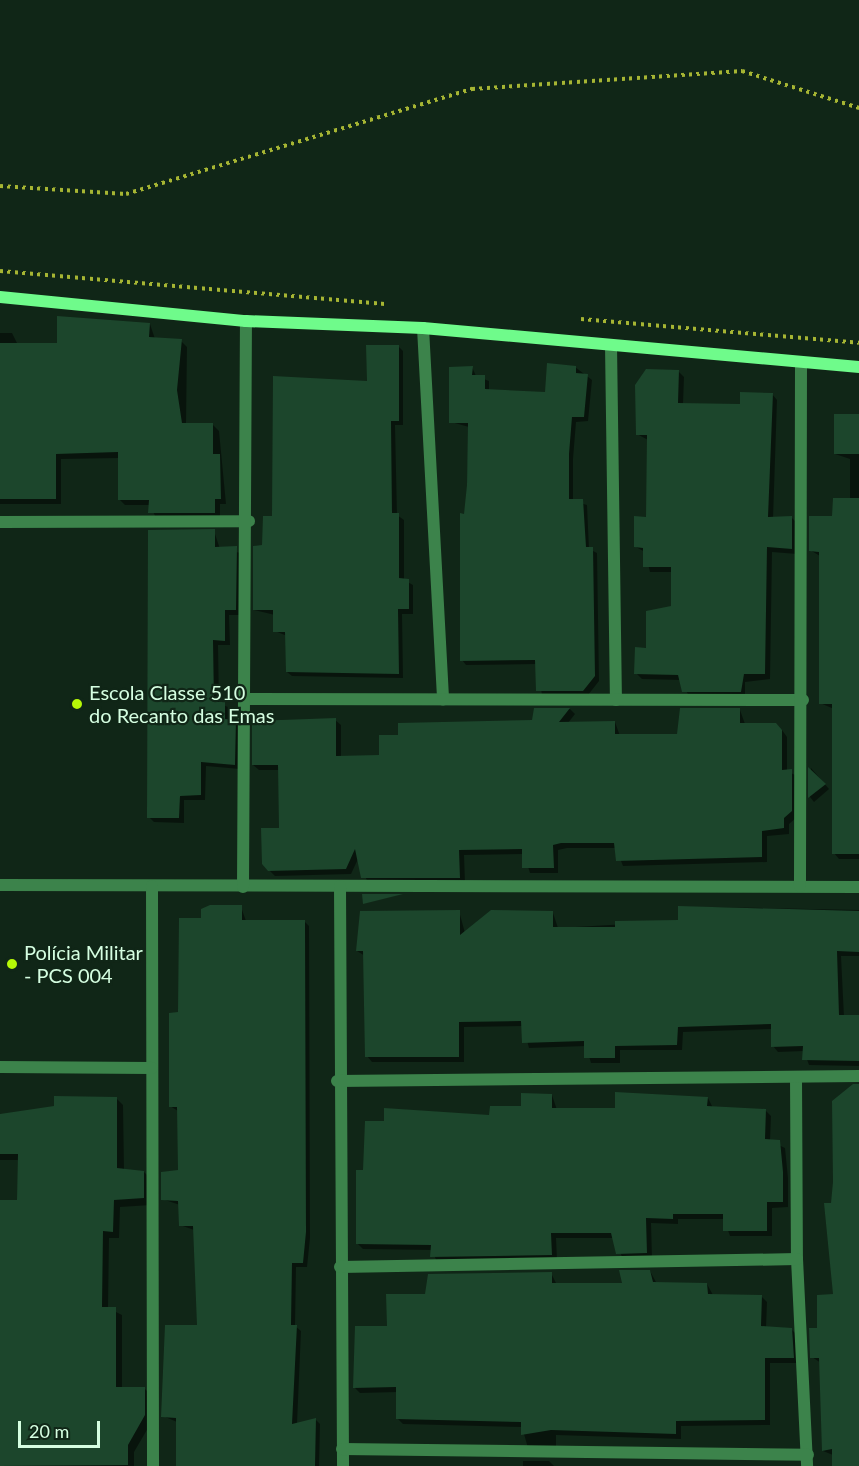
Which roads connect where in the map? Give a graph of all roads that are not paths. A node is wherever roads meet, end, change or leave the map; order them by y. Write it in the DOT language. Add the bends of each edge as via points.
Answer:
graph roads {
  1 [pos="0,297"];
  2 [pos="246,321"];
  3 [pos="423,328"];
  4 [pos="611,345"];
  5 [pos="801,362"];
  6 [pos="859,367"];
  7 [pos="249,521"];
  8 [pos="0,522"];
  9 [pos="247,699"];
  10 [pos="442,699"];
  11 [pos="615,700"];
  12 [pos="803,700"];
  13 [pos="0,885"];
  14 [pos="152,886"];
  15 [pos="340,886"];
  16 [pos="801,886"];
  17 [pos="243,887"];
  18 [pos="859,887"];
  19 [pos="0,1067"];
  20 [pos="152,1068"];
  21 [pos="859,1076"];
  22 [pos="796,1077"];
  23 [pos="337,1081"];
  24 [pos="797,1259"];
  25 [pos="340,1267"];
  26 [pos="342,1449"];
  27 [pos="808,1461"];
  28 [pos="153,1466"];
  29 [pos="343,1466"];
  1 -- 2 [label="street"];
  2 -- 3 [label="street"];
  2 -- 7 [label="street"];
  3 -- 4 [label="street"];
  3 -- 10 [label="street"];
  4 -- 5 [label="street"];
  4 -- 11 [label="street"];
  5 -- 6 [label="street"];
  5 -- 12 [label="street"];
  7 -- 8 [label="street"];
  7 -- 9 [label="street"];
  9 -- 10 [label="street"];
  9 -- 17 [label="street"];
  10 -- 11 [label="street"];
  11 -- 12 [label="street"];
  12 -- 16 [label="street"];
  13 -- 14 [label="street"];
  14 -- 17 [label="street"];
  14 -- 20 [label="street"];
  15 -- 16 [label="street"];
  15 -- 17 [label="street"];
  15 -- 23 [label="street"];
  16 -- 18 [label="street"];
  19 -- 20 [label="street"];
  20 -- 28 [label="street"];
  21 -- 22 [label="street"];
  22 -- 23 [label="street"];
  22 -- 24 [label="street"];
  23 -- 25 [label="street"];
  24 -- 25 [label="street"];
  24 -- 27 [label="street"];
  25 -- 26 [label="street"];
  26 -- 27 [label="street"];
  26 -- 29 [label="street"];
}
